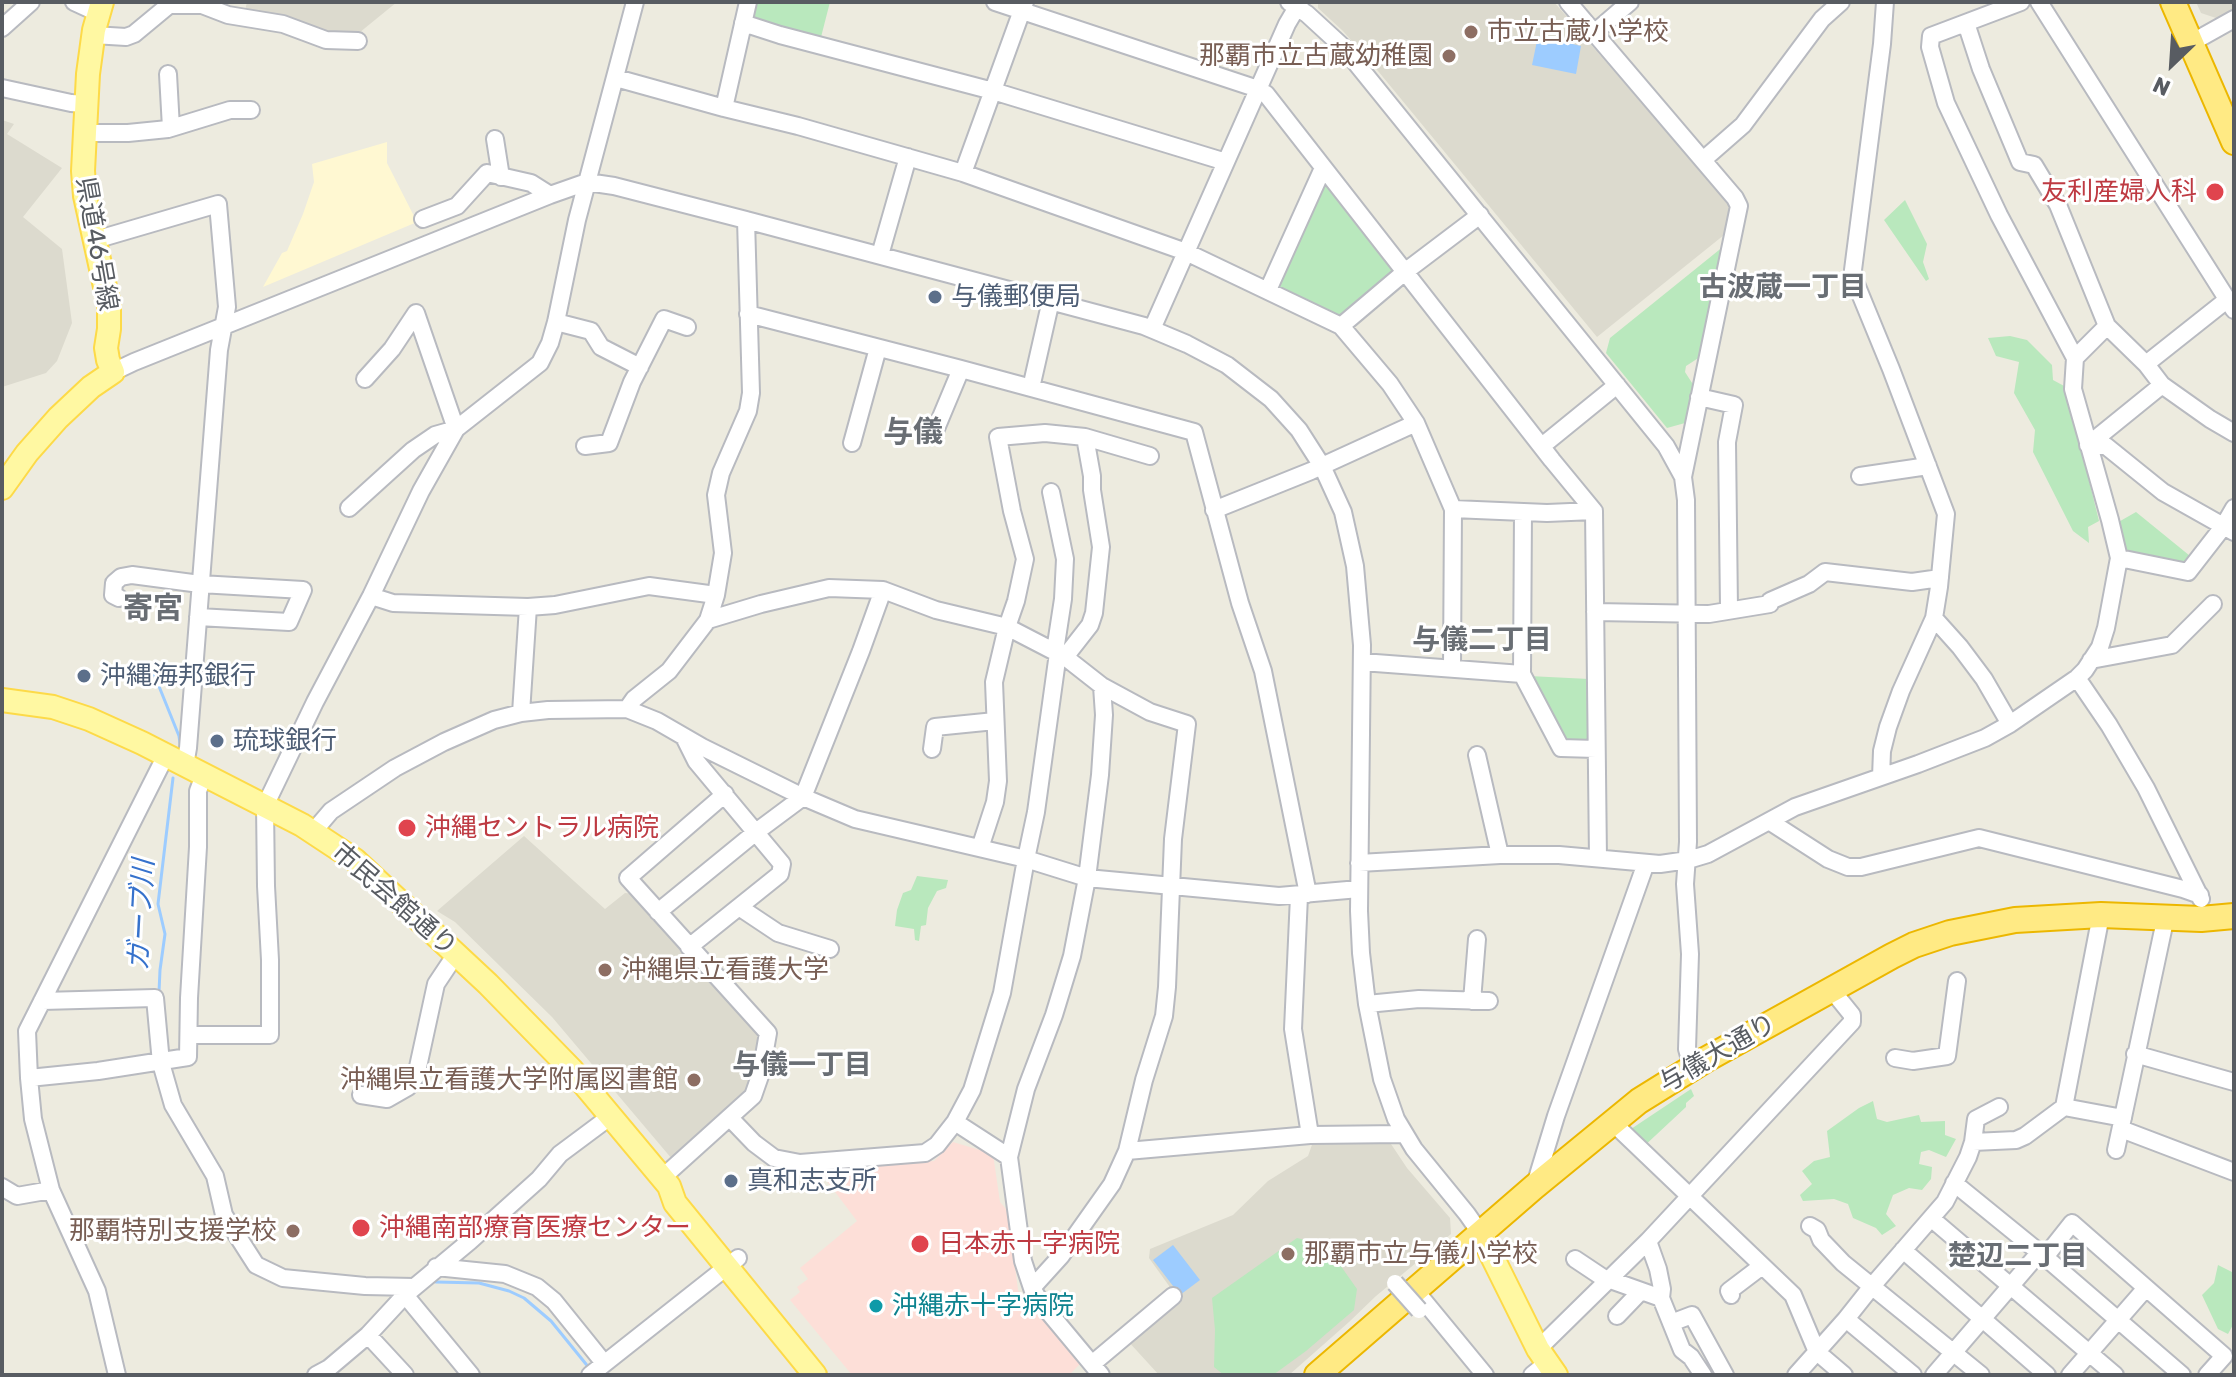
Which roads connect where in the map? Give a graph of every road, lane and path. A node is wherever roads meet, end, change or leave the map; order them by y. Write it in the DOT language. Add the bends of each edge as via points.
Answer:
graph roads {
  1 [pos="31,2"];
  2 [pos="74,2"];
  3 [pos="635,2"];
  4 [pos="748,2"];
  5 [pos="995,2"];
  6 [pos="1568,2"];
  7 [pos="1630,2"];
  8 [pos="1841,2"];
  9 [pos="1885,2"];
  10 [pos="2021,2"];
  11 [pos="2039,2"];
  12 [pos="2173,2"];
  13 [pos="1295,4"];
  14 [pos="1024,6"];
  15 [pos="100,7"];
  16 [pos="2234,19"];
  17 [pos="743,23"];
  18 [pos="1966,23"];
  19 [pos="2,28"];
  20 [pos="1594,33"];
  21 [pos="93,35"];
  22 [pos="358,41"];
  23 [pos="2191,43"];
  24 [pos="168,74"];
  25 [pos="616,78"];
  26 [pos="2,88"];
  27 [pos="1257,89"];
  28 [pos="993,91"];
  29 [pos="85,104"];
  30 [pos="724,108"];
  31 [pos="251,110"];
  32 [pos="171,128"];
  33 [pos="83,133"];
  34 [pos="495,139"];
  35 [pos="2234,142"];
  36 [pos="908,157"];
  37 [pos="1703,160"];
  38 [pos="1226,162"];
  39 [pos="1323,168"];
  40 [pos="963,173"];
  41 [pos="501,177"];
  42 [pos="587,182"];
  43 [pos="550,195"];
  44 [pos="1480,215"];
  45 [pos="423,219"];
  46 [pos="746,220"];
  47 [pos="95,240"];
  48 [pos="1186,252"];
  49 [pos="880,255"];
  50 [pos="1406,271"];
  51 [pos="1268,290"];
  52 [pos="1051,300"];
  53 [pos="2231,305"];
  54 [pos="748,314"];
  55 [pos="556,322"];
  56 [pos="1341,326"];
  57 [pos="2107,326"];
  58 [pos="224,327"];
  59 [pos="687,327"];
  60 [pos="1152,329"];
  61 [pos="878,348"];
  62 [pos="2075,358"];
  63 [pos="2146,364"];
  64 [pos="640,367"];
  65 [pos="961,369"];
  66 [pos="113,372"];
  67 [pos="365,379"];
  68 [pos="1617,385"];
  69 [pos="2162,385"];
  70 [pos="1031,388"];
  71 [pos="1699,397"];
  72 [pos="1416,423"];
  73 [pos="2231,427"];
  74 [pos="456,429"];
  75 [pos="933,436"];
  76 [pos="1085,437"];
  77 [pos="852,443"];
  78 [pos="1688,443"];
  79 [pos="2088,445"];
  80 [pos="585,446"];
  81 [pos="1542,446"];
  82 [pos="1666,446"];
  83 [pos="1150,456"];
  84 [pos="1322,466"];
  85 [pos="1928,466"];
  86 [pos="1860,476"];
  87 [pos="1683,477"];
  88 [pos="2,488"];
  89 [pos="1051,492"];
  90 [pos="349,508"];
  91 [pos="2234,508"];
  92 [pos="1453,509"];
  93 [pos="1214,510"];
  94 [pos="1594,511"];
  95 [pos="1523,512"];
  96 [pos="2228,530"];
  97 [pos="2119,558"];
  98 [pos="1940,578"];
  99 [pos="200,584"];
  100 [pos="883,590"];
  101 [pos="716,595"];
  102 [pos="371,596"];
  103 [pos="119,598"];
  104 [pos="2213,604"];
  105 [pos="528,607"];
  106 [pos="1729,609"];
  107 [pos="1595,612"];
  108 [pos="1687,613"];
  109 [pos="198,617"];
  110 [pos="1934,618"];
  111 [pos="708,620"];
  112 [pos="1007,627"];
  113 [pos="1059,654"];
  114 [pos="2091,660"];
  115 [pos="1362,662"];
  116 [pos="1452,667"];
  117 [pos="1522,674"];
  118 [pos="2077,678"];
  119 [pos="1102,686"];
  120 [pos="2,700"];
  121 [pos="627,709"];
  122 [pos="521,713"];
  123 [pos="995,721"];
  124 [pos="2010,724"];
  125 [pos="684,737"];
  126 [pos="932,749"];
  127 [pos="1596,749"];
  128 [pos="1477,755"];
  129 [pos="185,765"];
  130 [pos="1881,777"];
  131 [pos="725,794"];
  132 [pos="803,797"];
  133 [pos="265,806"];
  134 [pos="1769,821"];
  135 [pos="313,832"];
  136 [pos="756,832"];
  137 [pos="980,848"];
  138 [pos="1500,855"];
  139 [pos="1598,858"];
  140 [pos="1026,859"];
  141 [pos="1688,860"];
  142 [pos="1359,863"];
  143 [pos="1646,863"];
  144 [pos="1087,878"];
  145 [pos="1169,886"];
  146 [pos="1359,889"];
  147 [pos="1303,895"];
  148 [pos="739,907"];
  149 [pos="2200,907"];
  150 [pos="658,912"];
  151 [pos="2101,915"];
  152 [pos="2166,916"];
  153 [pos="2234,916"];
  154 [pos="2234,930"];
  155 [pos="1477,939"];
  156 [pos="689,947"];
  157 [pos="830,949"];
  158 [pos="456,954"];
  159 [pos="1957,981"];
  160 [pos="1831,989"];
  161 [pos="42,1001"];
  162 [pos="1367,1004"];
  163 [pos="190,1035"];
  164 [pos="2135,1054"];
  165 [pos="1895,1058"];
  166 [pos="161,1063"];
  167 [pos="1696,1065"];
  168 [pos="29,1078"];
  169 [pos="2234,1082"];
  170 [pos="361,1095"];
  171 [pos="1999,1107"];
  172 [pos="2064,1107"];
  173 [pos="611,1116"];
  174 [pos="730,1118"];
  175 [pos="955,1122"];
  176 [pos="1612,1122"];
  177 [pos="2122,1123"];
  178 [pos="1403,1134"];
  179 [pos="1310,1135"];
  180 [pos="1973,1142"];
  181 [pos="2116,1150"];
  182 [pos="1127,1151"];
  183 [pos="1009,1157"];
  184 [pos="2234,1172"];
  185 [pos="665,1182"];
  186 [pos="1954,1183"];
  187 [pos="2,1187"];
  188 [pos="1534,1187"];
  189 [pos="51,1190"];
  190 [pos="1689,1198"];
  191 [pos="1932,1219"];
  192 [pos="1810,1226"];
  193 [pos="1481,1234"];
  194 [pos="1648,1241"];
  195 [pos="1903,1250"];
  196 [pos="2042,1255"];
  197 [pos="1575,1259"];
  198 [pos="732,1263"];
  199 [pos="1762,1266"];
  200 [pos="1611,1279"];
  201 [pos="420,1282"];
  202 [pos="1873,1285"];
  203 [pos="2012,1286"];
  204 [pos="1032,1288"];
  205 [pos="2146,1288"];
  206 [pos="1641,1291"];
  207 [pos="1410,1294"];
  208 [pos="1731,1295"];
  209 [pos="1173,1296"];
  210 [pos="1661,1298"];
  211 [pos="1617,1316"];
  212 [pos="1846,1319"];
  213 [pos="1982,1319"];
  214 [pos="2119,1319"];
  215 [pos="1671,1323"];
  216 [pos="368,1335"];
  217 [pos="1954,1351"];
  218 [pos="1817,1352"];
  219 [pos="2089,1353"];
  220 [pos="1543,1365"];
  221 [pos="598,1369"];
  222 [pos="1096,1369"];
  223 [pos="117,1375"];
  224 [pos="316,1375"];
  225 [pos="405,1375"];
  226 [pos="471,1375"];
  227 [pos="815,1375"];
  228 [pos="834,1375"];
  229 [pos="1317,1375"];
  230 [pos="1485,1375"];
  231 [pos="1703,1375"];
  232 [pos="1725,1375"];
  233 [pos="1796,1375"];
  234 [pos="1844,1375"];
  235 [pos="1913,1375"];
  236 [pos="1934,1375"];
  237 [pos="1981,1375"];
  238 [pos="2047,1375"];
  239 [pos="2070,1375"];
  240 [pos="2115,1375"];
  241 [pos="2182,1375"];
  242 [pos="2207,1375"];
  1 -- 19 [label="street"];
  2 -- 15 [label="street"];
  3 -- 25 [label="street"];
  4 -- 17 [label="street"];
  5 -- 14 [label="street"];
  6 -- 20 [label="street"];
  7 -- 20 [label="street"];
  8 -- 37 [label="street" via="1822,19 1743,125"];
  9 -- 85 [label="street" via="1853,270"];
  10 -- 18 [label="street"];
  11 -- 53 [label="street"];
  12 -- 23 [label="highway"];
  13 -- 27 [label="street"];
  13 -- 44 [label="street" via="1343,47"];
  14 -- 27 [label="street"];
  14 -- 28 [label="street"];
  15 -- 21 [label="main road, 県道46号線"];
  16 -- 23 [label="street"];
  17 -- 28 [label="street"];
  17 -- 30 [label="street"];
  18 -- 57 [label="street" via="2020,162 2034,165 2058,205"];
  18 -- 62 [label="street" via="1931,36 1946,103"];
  20 -- 37 [label="street"];
  21 -- 22 [label="street" via="126,37 169,5 202,5 326,40"];
  21 -- 29 [label="main road, 県道46号線"];
  23 -- 35 [label="highway"];
  24 -- 32 [label="street"];
  25 -- 30 [label="street"];
  25 -- 42 [label="street"];
  26 -- 29 [label="street"];
  27 -- 38 [label="street"];
  27 -- 39 [label="street"];
  28 -- 38 [label="street"];
  28 -- 40 [label="street"];
  29 -- 33 [label="main road, 県道46号線"];
  30 -- 36 [label="street"];
  31 -- 32 [label="street" via="230,110"];
  32 -- 33 [label="street"];
  33 -- 47 [label="main road, 県道46号線" via="83,180"];
  34 -- 41 [label="street"];
  36 -- 40 [label="street"];
  36 -- 49 [label="street"];
  37 -- 71 [label="street" via="1739,206"];
  38 -- 48 [label="street"];
  39 -- 50 [label="street"];
  39 -- 51 [label="street"];
  40 -- 48 [label="street"];
  41 -- 43 [label="street" via="531,183"];
  41 -- 45 [label="street" via="487,173 457,206"];
  42 -- 43 [label="street"];
  42 -- 46 [label="street"];
  42 -- 55 [label="street"];
  43 -- 58 [label="street"];
  44 -- 50 [label="street"];
  44 -- 68 [label="street"];
  46 -- 49 [label="street"];
  46 -- 54 [label="street"];
  47 -- 58 [label="street" via="218,204"];
  47 -- 66 [label="main road, 県道46号線" via="109,305 106,348"];
  48 -- 51 [label="street"];
  48 -- 60 [label="street"];
  49 -- 52 [label="street"];
  50 -- 56 [label="street"];
  50 -- 81 [label="street"];
  51 -- 56 [label="street"];
  52 -- 60 [label="street"];
  52 -- 70 [label="street"];
  53 -- 63 [label="street"];
  54 -- 61 [label="street"];
  54 -- 101 [label="street" via="751,393 716,495 723,553"];
  55 -- 64 [label="street" via="591,331 601,347"];
  55 -- 74 [label="street" via="540,363"];
  56 -- 72 [label="street"];
  57 -- 62 [label="street"];
  57 -- 63 [label="street"];
  58 -- 66 [label="street"];
  58 -- 99 [label="street"];
  59 -- 64 [label="street" via="664,319"];
  60 -- 84 [label="street" via="1205,352 1251,381 1286,414"];
  61 -- 65 [label="street"];
  61 -- 77 [label="street"];
  62 -- 79 [label="street" via="2073,389"];
  63 -- 69 [label="street"];
  64 -- 80 [label="street" via="609,443"];
  65 -- 70 [label="street"];
  65 -- 75 [label="street"];
  66 -- 88 [label="main road" via="58,418"];
  67 -- 74 [label="street" via="416,313"];
  68 -- 81 [label="street"];
  68 -- 82 [label="street"];
  69 -- 73 [label="street"];
  69 -- 79 [label="street"];
  70 -- 93 [label="street" via="1194,432"];
  71 -- 78 [label="street"];
  71 -- 106 [label="street" via="1734,405 1727,442"];
  72 -- 84 [label="street"];
  72 -- 92 [label="street"];
  74 -- 90 [label="street" via="413,450"];
  74 -- 102 [label="street"];
  76 -- 83 [label="street"];
  76 -- 112 [label="street" via="998,437 1025,559"];
  76 -- 113 [label="street" via="1101,547 1094,613 1090,625"];
  78 -- 82 [label="street" via="1676,449"];
  78 -- 87 [label="street"];
  79 -- 96 [label="street" via="2106,446 2163,492"];
  79 -- 97 [label="street"];
  81 -- 94 [label="street"];
  82 -- 87 [label="street"];
  84 -- 93 [label="street"];
  84 -- 115 [label="street" via="1350,538"];
  85 -- 86 [label="street"];
  85 -- 98 [label="street" via="1946,514"];
  87 -- 108 [label="street"];
  89 -- 113 [label="street" via="1065,559"];
  91 -- 96 [label="street"];
  92 -- 95 [label="street"];
  92 -- 116 [label="street"];
  93 -- 147 [label="street" via="1263,671"];
  94 -- 95 [label="street"];
  94 -- 107 [label="street"];
  95 -- 117 [label="street"];
  96 -- 97 [label="street" via="2188,572"];
  97 -- 114 [label="street" via="2106,628"];
  98 -- 106 [label="street" via="1912,582 1825,572 1770,602"];
  98 -- 110 [label="street"];
  99 -- 103 [label="street" via="132,575 114,583 113,595"];
  99 -- 109 [label="street"];
  99 -- 109 [label="street" via="303,590 289,622"];
  100 -- 111 [label="street" via="829,588"];
  100 -- 112 [label="street" via="936,610"];
  100 -- 132 [label="street"];
  101 -- 105 [label="street" via="649,586"];
  101 -- 111 [label="street"];
  102 -- 105 [label="street" via="393,603"];
  102 -- 133 [label="street"];
  104 -- 114 [label="street" via="2172,645"];
  105 -- 122 [label="street"];
  106 -- 108 [label="street"];
  107 -- 108 [label="street"];
  107 -- 127 [label="street"];
  108 -- 141 [label="street"];
  109 -- 129 [label="street"];
  110 -- 124 [label="street" via="1984,679"];
  110 -- 130 [label="street" via="1888,727"];
  111 -- 121 [label="street" via="669,671"];
  112 -- 113 [label="street"];
  112 -- 123 [label="street" via="994,682"];
  113 -- 119 [label="street"];
  113 -- 140 [label="street"];
  114 -- 118 [label="street"];
  115 -- 116 [label="street"];
  115 -- 142 [label="street"];
  116 -- 117 [label="street"];
  117 -- 127 [label="street" via="1561,748"];
  118 -- 124 [label="street"];
  118 -- 149 [label="street" via="2146,788"];
  119 -- 144 [label="street" via="1100,775"];
  119 -- 145 [label="street" via="1150,712 1187,724"];
  120 -- 129 [label="main road, 市民会館通り" via="68,710"];
  121 -- 122 [label="street"];
  121 -- 125 [label="street"];
  122 -- 135 [label="street" via="494,720 395,768 331,811"];
  123 -- 126 [label="street" via="935,727"];
  123 -- 137 [label="street" via="998,781"];
  124 -- 130 [label="street"];
  125 -- 131 [label="street" via="696,761"];
  125 -- 132 [label="street"];
  127 -- 139 [label="street"];
  128 -- 138 [label="street"];
  129 -- 133 [label="main road, 市民会館通り"];
  129 -- 161 [label="street"];
  129 -- 163 [label="street" via="198,791"];
  130 -- 134 [label="street" via="1816,798"];
  131 -- 136 [label="street"];
  131 -- 150 [label="street" via="628,878"];
  132 -- 136 [label="street"];
  132 -- 137 [label="street" via="855,819"];
  133 -- 135 [label="main road, 市民会館通り"];
  133 -- 163 [label="street" via="270,1035"];
  134 -- 141 [label="street"];
  134 -- 149 [label="street" via="1848,867 1979,838 2183,889"];
  135 -- 158 [label="main road, 市民会館通り" via="363,867"];
  136 -- 148 [label="street" via="782,864 780,874"];
  136 -- 150 [label="street"];
  137 -- 140 [label="street"];
  138 -- 139 [label="street"];
  138 -- 142 [label="street"];
  139 -- 143 [label="street"];
  140 -- 144 [label="street"];
  140 -- 175 [label="street" via="1002,993 972,1090"];
  141 -- 143 [label="street"];
  141 -- 167 [label="street" via="1687,1049"];
  142 -- 146 [label="street"];
  143 -- 188 [label="street"];
  144 -- 145 [label="street"];
  144 -- 183 [label="street" via="1072,956 1026,1089"];
  145 -- 147 [label="street"];
  145 -- 182 [label="street" via="1165,1012"];
  146 -- 147 [label="street"];
  146 -- 162 [label="street"];
  147 -- 179 [label="street" via="1293,1029"];
  148 -- 156 [label="street"];
  148 -- 157 [label="street" via="778,933"];
  149 -- 152 [label="highway, 与儀大通り"];
  149 -- 153 [label="highway, 与儀大通り"];
  149 -- 154 [label="highway, 与儀大通り" via="2225,929"];
  150 -- 156 [label="street"];
  151 -- 152 [label="highway, 与儀大通り"];
  151 -- 160 [label="highway, 与儀大通り" via="2015,920 1950,933 1914,945"];
  151 -- 172 [label="street"];
  152 -- 164 [label="street"];
  155 -- 162 [label="street" via="1480,1001"];
  156 -- 174 [label="street" via="768,1033 753,1096"];
  158 -- 170 [label="street" via="436,984 416,1076 387,1099"];
  158 -- 173 [label="main road, 市民会館通り" via="548,1044"];
  159 -- 165 [label="street" via="1947,1056"];
  160 -- 167 [label="highway, 与儀大通り"];
  160 -- 190 [label="street" via="1852,1022"];
  161 -- 166 [label="street" via="155,998"];
  161 -- 168 [label="street" via="27,1031"];
  162 -- 178 [label="street" via="1386,1094"];
  163 -- 166 [label="street" via="188,1057"];
  164 -- 169 [label="street"];
  164 -- 177 [label="street"];
  166 -- 168 [label="street"];
  166 -- 201 [label="street" via="173,1105 215,1176 224,1215 256,1265 283,1278 365,1286"];
  167 -- 176 [label="highway, 与儀大通り"];
  168 -- 189 [label="street"];
  171 -- 180 [label="street" via="1976,1119"];
  172 -- 177 [label="street"];
  172 -- 180 [label="street" via="2016,1140"];
  173 -- 185 [label="main road, 市民会館通り"];
  173 -- 201 [label="street" via="560,1154 539,1179"];
  174 -- 175 [label="street" via="774,1158 800,1163 925,1153"];
  174 -- 185 [label="street"];
  175 -- 183 [label="street"];
  176 -- 188 [label="highway, 与儀大通り"];
  176 -- 190 [label="street"];
  177 -- 181 [label="street"];
  177 -- 184 [label="street"];
  178 -- 179 [label="street"];
  178 -- 193 [label="street"];
  179 -- 182 [label="street"];
  180 -- 186 [label="street"];
  182 -- 204 [label="street" via="1086,1222"];
  183 -- 204 [label="street" via="1023,1261"];
  185 -- 198 [label="main road, 市民会館通り" via="675,1203"];
  186 -- 191 [label="street"];
  186 -- 196 [label="street"];
  187 -- 189 [label="street" via="17,1196"];
  188 -- 193 [label="highway, 与儀大通り"];
  189 -- 223 [label="street" via="101,1302"];
  190 -- 194 [label="street"];
  190 -- 199 [label="street"];
  191 -- 195 [label="street"];
  191 -- 203 [label="street"];
  192 -- 202 [label="street" via="1843,1263"];
  193 -- 207 [label="highway, 与儀大通り"];
  193 -- 220 [label="main road"];
  194 -- 200 [label="street"];
  194 -- 210 [label="street"];
  195 -- 202 [label="street"];
  195 -- 213 [label="street"];
  196 -- 203 [label="street"];
  196 -- 205 [label="street" via="2072,1223"];
  196 -- 214 [label="street"];
  197 -- 200 [label="street"];
  198 -- 221 [label="street"];
  198 -- 227 [label="main road, 市民会館通り"];
  198 -- 228 [label="main road, 市民会館通り"];
  199 -- 208 [label="street" via="1729,1291"];
  199 -- 218 [label="street" via="1793,1295"];
  200 -- 206 [label="street"];
  200 -- 220 [label="street"];
  201 -- 216 [label="street"];
  201 -- 221 [label="street" via="505,1274 537,1287 554,1301"];
  201 -- 226 [label="street"];
  202 -- 212 [label="street"];
  202 -- 217 [label="street"];
  203 -- 213 [label="street"];
  203 -- 219 [label="street"];
  204 -- 222 [label="street"];
  205 -- 214 [label="street"];
  205 -- 242 [label="street" via="2224,1356"];
  206 -- 210 [label="street"];
  206 -- 211 [label="street"];
  207 -- 229 [label="highway, 与儀大通り"];
  207 -- 230 [label="street"];
  209 -- 222 [label="street"];
  210 -- 215 [label="street"];
  212 -- 218 [label="street"];
  212 -- 235 [label="street"];
  213 -- 217 [label="street"];
  213 -- 238 [label="street"];
  214 -- 219 [label="street"];
  214 -- 241 [label="street"];
  215 -- 231 [label="street" via="1682,1350"];
  215 -- 232 [label="street" via="1692,1315"];
  216 -- 224 [label="street"];
  216 -- 225 [label="street"];
  217 -- 236 [label="street"];
  217 -- 237 [label="street"];
  218 -- 233 [label="street"];
  218 -- 234 [label="street"];
  219 -- 239 [label="street"];
  219 -- 240 [label="street"];
}
